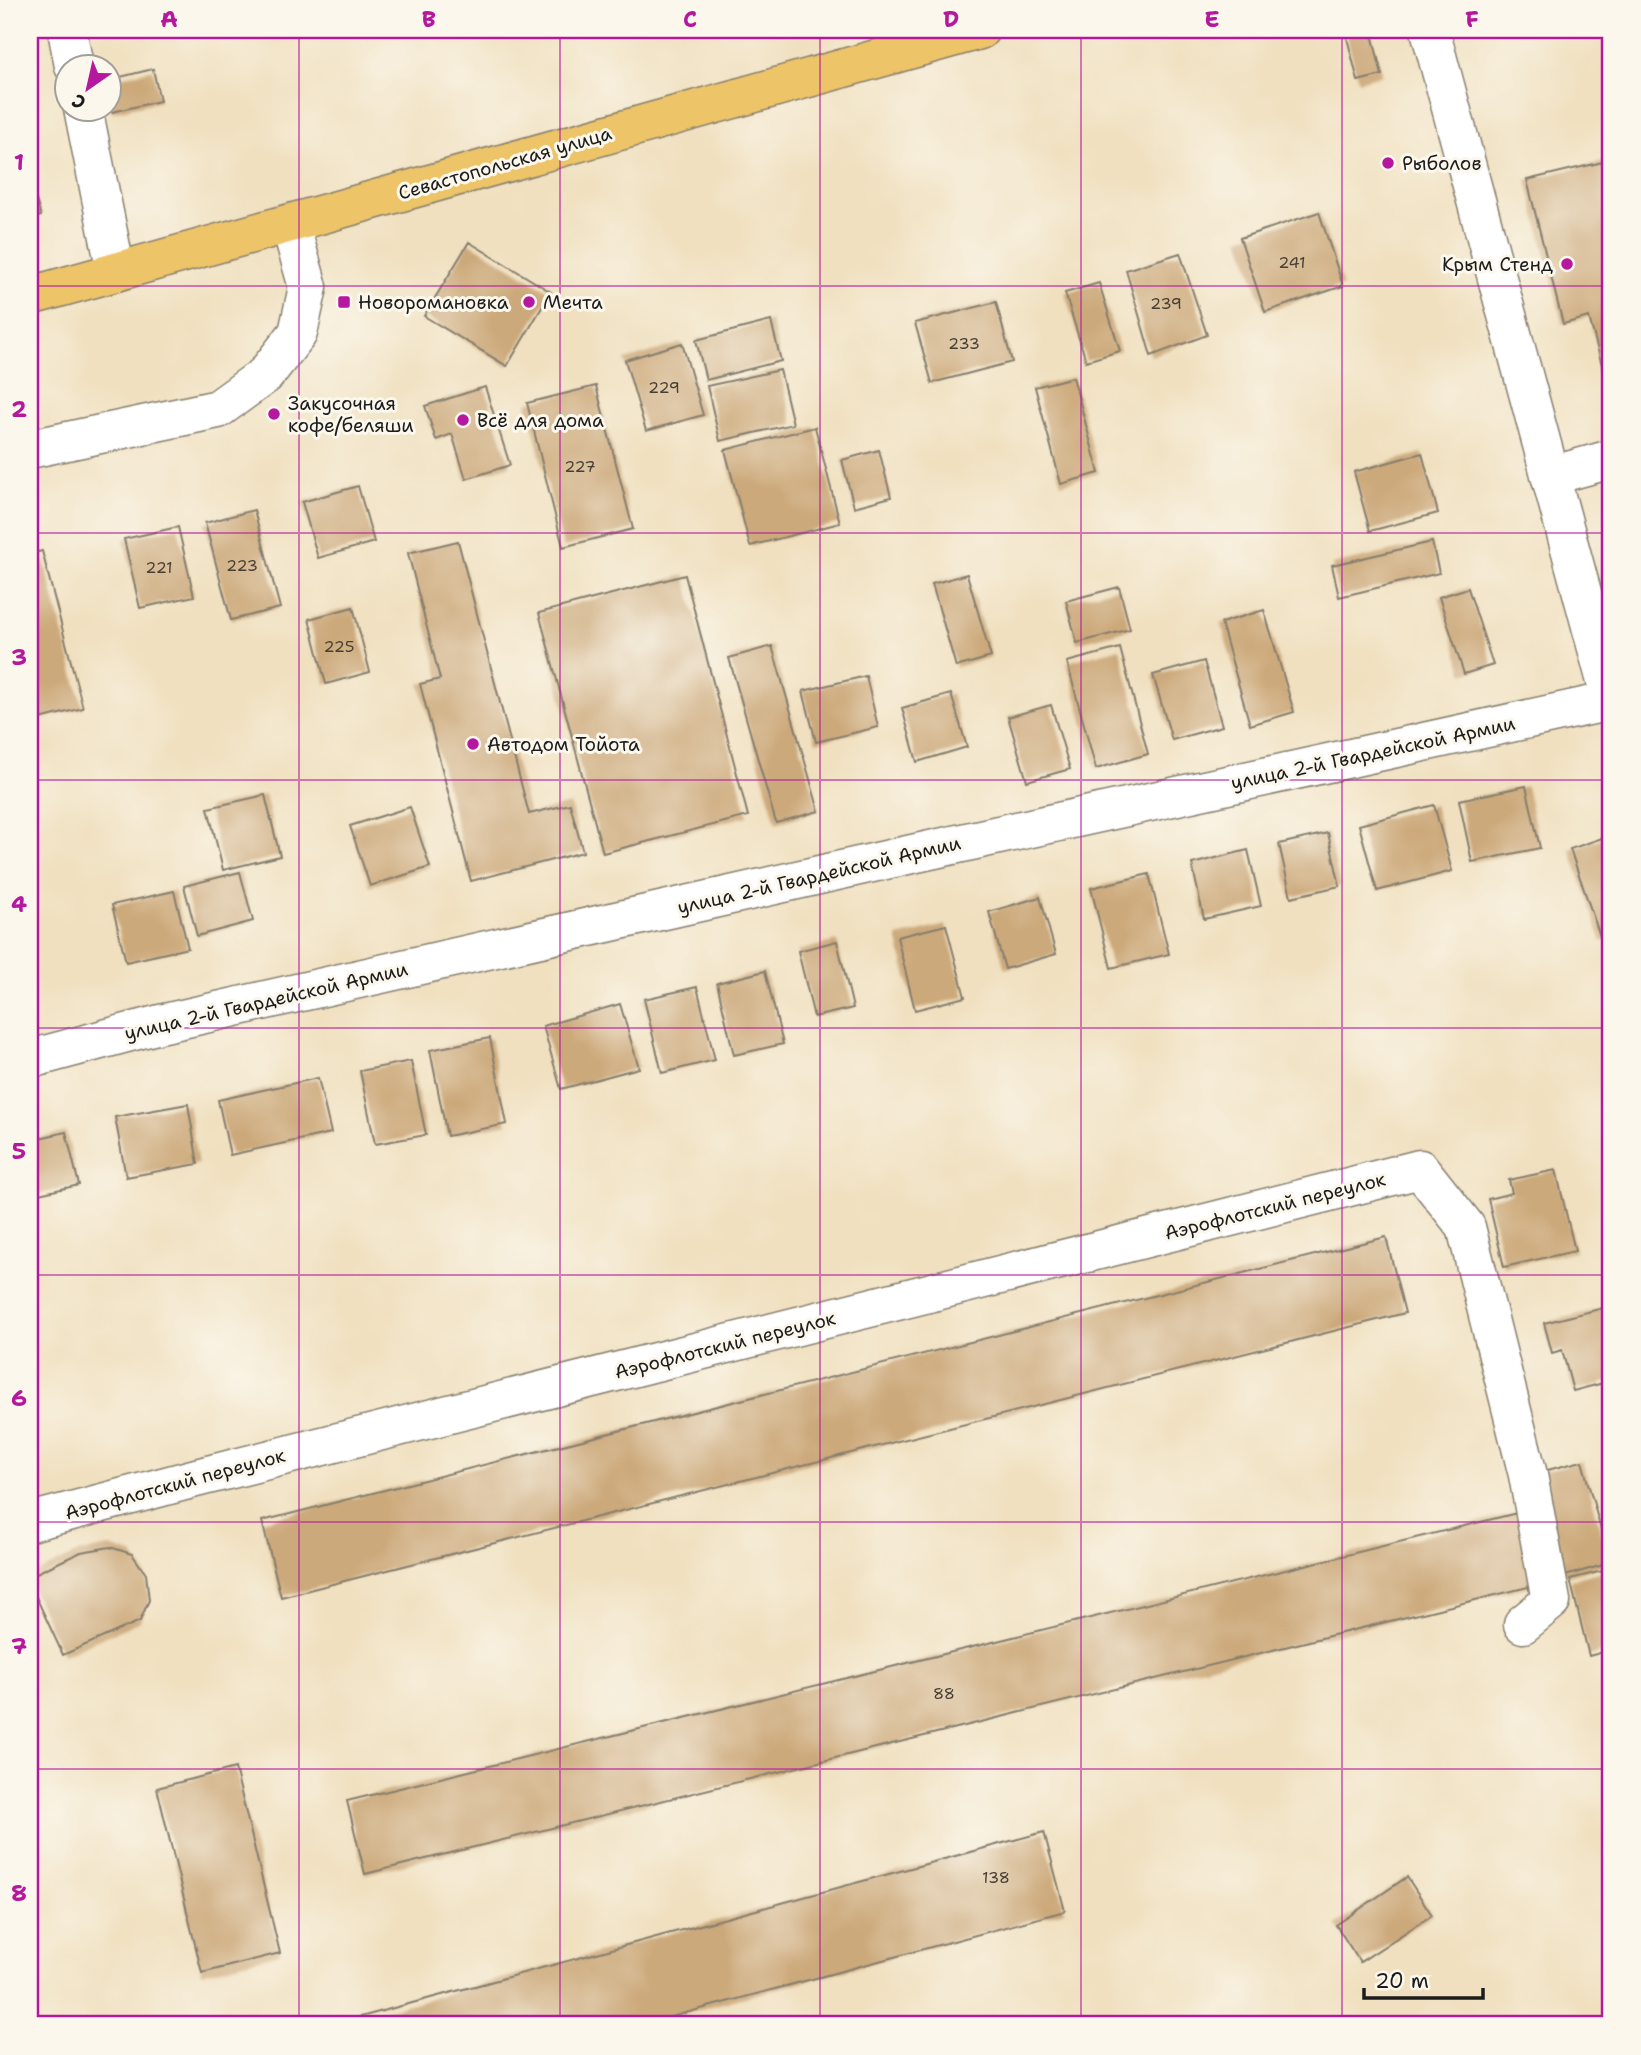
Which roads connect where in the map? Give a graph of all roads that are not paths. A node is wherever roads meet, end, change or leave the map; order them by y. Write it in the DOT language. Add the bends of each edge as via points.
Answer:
graph roads {
  1 [pos="67,30"];
  2 [pos="980,30"];
  3 [pos="1430,30"];
  4 [pos="71,52"];
  5 [pos="86,122"];
  6 [pos="290,223"];
  7 [pos="116,272"];
  8 [pos="30,296"];
  9 [pos="30,449"];
  10 [pos="1611,459"];
  11 [pos="1550,475"];
  12 [pos="1611,701"];
  13 [pos="30,1059"];
  14 [pos="30,1522"];
  15 [pos="1523,1624"];
  1 -- 4 [label="street"];
  2 -- 6 [label="main road, Севастопольская улица"];
  3 -- 11 [label="street"];
  5 -- 7 [label="street"];
  6 -- 7 [label="main road, Севастопольская улица"];
  6 -- 9 [label="street" via="308,287 298,332 265,375 218,409"];
  7 -- 8 [label="main road, Севастопольская улица"];
  10 -- 11 [label="street"];
  11 -- 12 [label="street"];
  12 -- 13 [label="street, улица 2-й Гвардейской Армии" via="187,1018"];
  14 -- 15 [label="street, Аэрофлотский переулок" via="1420,1169 1466,1227 1528,1475 1550,1601"];
}
